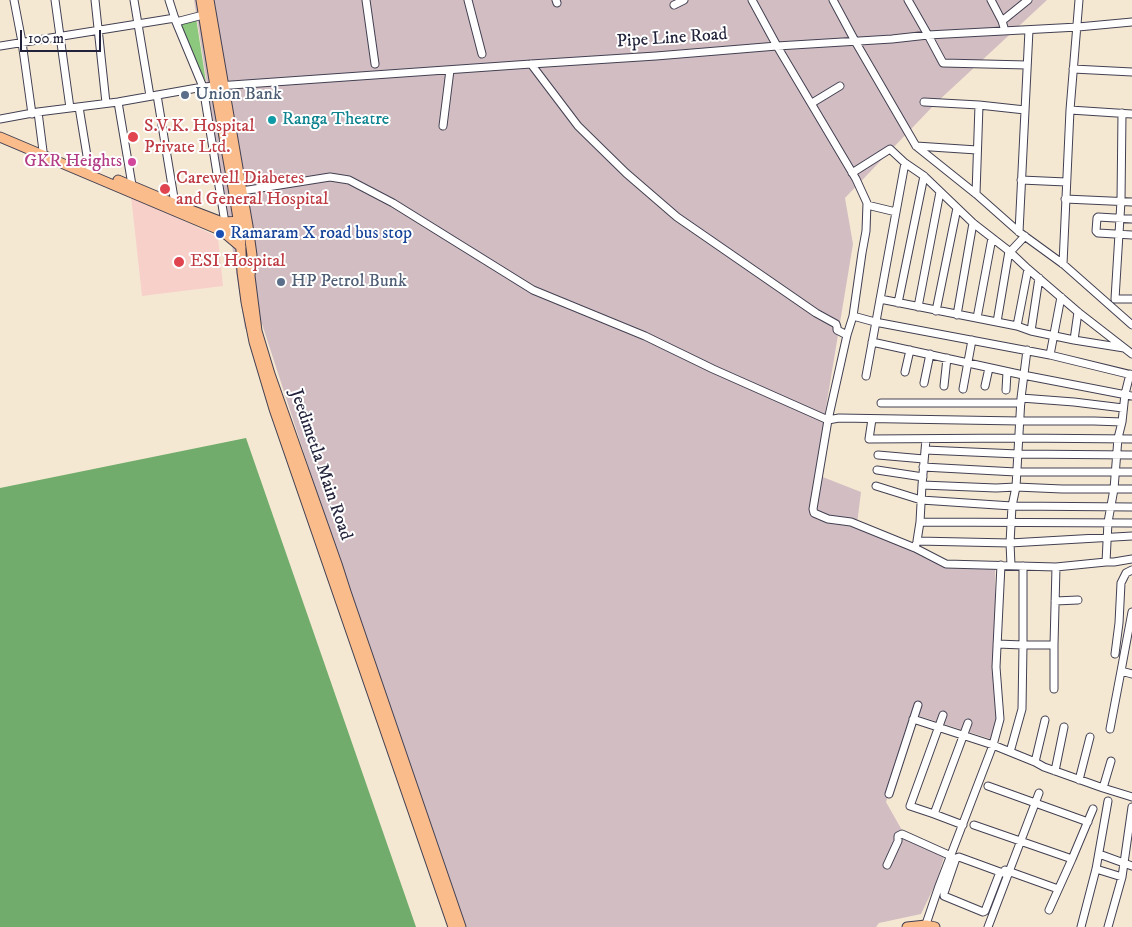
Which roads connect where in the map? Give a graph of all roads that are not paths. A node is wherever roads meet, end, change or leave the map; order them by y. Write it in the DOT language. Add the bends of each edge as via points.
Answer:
graph roads {
  1 [pos="14,0"];
  2 [pos="55,0"];
  3 [pos="95,0"];
  4 [pos="134,0"];
  5 [pos="169,0"];
  6 [pos="201,0"];
  7 [pos="209,0"];
  8 [pos="366,0"];
  9 [pos="468,0"];
  10 [pos="684,0"];
  11 [pos="752,0"];
  12 [pos="833,0"];
  13 [pos="908,0"];
  14 [pos="991,0"];
  15 [pos="1028,0"];
  16 [pos="1079,0"];
  17 [pos="674,5"];
  18 [pos="203,15"];
  19 [pos="176,20"];
  20 [pos="1002,21"];
  21 [pos="1132,22"];
  22 [pos="137,24"];
  23 [pos="1078,27"];
  24 [pos="1029,30"];
  25 [pos="98,31"];
  26 [pos="1005,31"];
  27 [pos="928,35"];
  28 [pos="60,36"];
  29 [pos="22,42"];
  30 [pos="856,42"];
  31 [pos="0,46"];
  32 [pos="777,46"];
  33 [pos="482,54"];
  34 [pos="374,64"];
  35 [pos="531,64"];
  36 [pos="1027,65"];
  37 [pos="1073,69"];
  38 [pos="450,70"];
  39 [pos="1132,72"];
  40 [pos="219,86"];
  41 [pos="840,86"];
  42 [pos="203,87"];
  43 [pos="153,95"];
  44 [pos="106,102"];
  45 [pos="118,102"];
  46 [pos="924,102"];
  47 [pos="812,103"];
  48 [pos="979,105"];
  49 [pos="79,107"];
  50 [pos="70,108"];
  51 [pos="1025,110"];
  52 [pos="1070,110"];
  53 [pos="35,113"];
  54 [pos="1122,113"];
  55 [pos="1132,114"];
  56 [pos="0,119"];
  57 [pos="442,126"];
  58 [pos="0,132"];
  59 [pos="0,137"];
  60 [pos="232,137"];
  61 [pos="916,146"];
  62 [pos="977,150"];
  63 [pos="43,151"];
  64 [pos="905,163"];
  65 [pos="89,168"];
  66 [pos="852,173"];
  67 [pos="924,176"];
  68 [pos="1021,180"];
  69 [pos="1066,182"];
  70 [pos="132,185"];
  71 [pos="242,191"];
  72 [pos="940,192"];
  73 [pos="976,194"];
  74 [pos="1065,199"];
  75 [pos="1121,201"];
  76 [pos="1132,202"];
  77 [pos="175,204"];
  78 [pos="867,205"];
  79 [pos="957,208"];
  80 [pos="896,212"];
  81 [pos="1120,219"];
  82 [pos="1132,219"];
  83 [pos="973,223"];
  84 [pos="241,226"];
  85 [pos="223,227"];
  86 [pos="1022,234"];
  87 [pos="1119,234"];
  88 [pos="1132,235"];
  89 [pos="992,238"];
  90 [pos="241,247"];
  91 [pos="1010,252"];
  92 [pos="1063,264"];
  93 [pos="1028,268"];
  94 [pos="250,271"];
  95 [pos="1039,278"];
  96 [pos="1061,297"];
  97 [pos="1115,298"];
  98 [pos="880,299"];
  99 [pos="1132,299"];
  100 [pos="898,303"];
  101 [pos="918,307"];
  102 [pos="1114,309"];
  103 [pos="936,310"];
  104 [pos="1078,312"];
  105 [pos="957,315"];
  106 [pos="853,316"];
  107 [pos="977,318"];
  108 [pos="875,322"];
  109 [pos="997,322"];
  110 [pos="1017,326"];
  111 [pos="1132,326"];
  112 [pos="1031,330"];
  113 [pos="847,335"];
  114 [pos="1054,335"];
  115 [pos="972,340"];
  116 [pos="1074,340"];
  117 [pos="872,342"];
  118 [pos="1125,348"];
  119 [pos="910,350"];
  120 [pos="1027,350"];
  121 [pos="930,354"];
  122 [pos="1132,354"];
  123 [pos="1050,355"];
  124 [pos="947,358"];
  125 [pos="968,363"];
  126 [pos="989,368"];
  127 [pos="906,372"];
  128 [pos="1007,372"];
  129 [pos="1131,374"];
  130 [pos="1023,375"];
  131 [pos="866,376"];
  132 [pos="924,383"];
  133 [pos="944,386"];
  134 [pos="986,386"];
  135 [pos="963,389"];
  136 [pos="1006,390"];
  137 [pos="1128,395"];
  138 [pos="1021,401"];
  139 [pos="881,403"];
  140 [pos="278,408"];
  141 [pos="1123,408"];
  142 [pos="872,419"];
  143 [pos="1132,419"];
  144 [pos="828,420"];
  145 [pos="1122,420"];
  146 [pos="1020,421"];
  147 [pos="1018,438"];
  148 [pos="1118,438"];
  149 [pos="1132,438"];
  150 [pos="926,439"];
  151 [pos="925,450"];
  152 [pos="1018,454"];
  153 [pos="1116,454"];
  154 [pos="878,455"];
  155 [pos="1132,455"];
  156 [pos="924,459"];
  157 [pos="924,467"];
  158 [pos="877,470"];
  159 [pos="1016,472"];
  160 [pos="1116,472"];
  161 [pos="1132,472"];
  162 [pos="922,477"];
  163 [pos="922,485"];
  164 [pos="876,486"];
  165 [pos="1016,486"];
  166 [pos="1114,488"];
  167 [pos="1132,489"];
  168 [pos="921,500"];
  169 [pos="1012,506"];
  170 [pos="1111,507"];
  171 [pos="1132,507"];
  172 [pos="920,522"];
  173 [pos="1108,522"];
  174 [pos="1011,523"];
  175 [pos="1132,523"];
  176 [pos="1132,536"];
  177 [pos="1107,538"];
  178 [pos="1010,543"];
  179 [pos="916,544"];
  180 [pos="1132,557"];
  181 [pos="1108,562"];
  182 [pos="1001,564"];
  183 [pos="1011,565"];
  184 [pos="1023,566"];
  185 [pos="1056,567"];
  186 [pos="1132,570"];
  187 [pos="1078,600"];
  188 [pos="1055,601"];
  189 [pos="1132,612"];
  190 [pos="1130,628"];
  191 [pos="997,644"];
  192 [pos="1022,644"];
  193 [pos="1054,645"];
  194 [pos="1115,654"];
  195 [pos="1121,671"];
  196 [pos="1132,674"];
  197 [pos="1054,689"];
  198 [pos="918,706"];
  199 [pos="943,715"];
  200 [pos="913,719"];
  201 [pos="1045,720"];
  202 [pos="968,723"];
  203 [pos="1064,727"];
  204 [pos="938,728"];
  205 [pos="1110,729"];
  206 [pos="964,736"];
  207 [pos="1090,737"];
  208 [pos="993,745"];
  209 [pos="1010,752"];
  210 [pos="1035,762"];
  211 [pos="1111,762"];
  212 [pos="1055,771"];
  213 [pos="1079,780"];
  214 [pos="988,786"];
  215 [pos="1103,788"];
  216 [pos="1038,793"];
  217 [pos="889,794"];
  218 [pos="1132,797"];
  219 [pos="1108,801"];
  220 [pos="1035,802"];
  221 [pos="1132,807"];
  222 [pos="1093,809"];
  223 [pos="934,814"];
  224 [pos="1088,822"];
  225 [pos="963,825"];
  226 [pos="974,825"];
  227 [pos="1020,840"];
  228 [pos="965,854"];
  229 [pos="1099,854"];
  230 [pos="951,856"];
  231 [pos="1072,859"];
  232 [pos="1128,864"];
  233 [pos="887,866"];
  234 [pos="1096,869"];
  235 [pos="1000,872"];
  236 [pos="1008,873"];
  237 [pos="1122,877"];
  238 [pos="1058,889"];
  239 [pos="1049,910"];
  240 [pos="929,926"];
  241 [pos="453,927"];
  242 [pos="460,927"];
  243 [pos="907,927"];
  244 [pos="988,927"];
  245 [pos="1081,927"];
  246 [pos="1108,927"];
  1 -- 29 [label="street"];
  2 -- 28 [label="street"];
  3 -- 25 [label="street"];
  4 -- 22 [label="street"];
  5 -- 19 [label="street"];
  6 -- 18 [label="main road, Jeedimetla Main Road"];
  7 -- 40 [label="main road, Jeedimetla Main Road"];
  8 -- 34 [label="street"];
  9 -- 33 [label="street"];
  10 -- 17 [label="street"];
  11 -- 32 [label="street"];
  12 -- 30 [label="street"];
  13 -- 27 [label="street"];
  14 -- 20 [label="street"];
  15 -- 20 [label="street"];
  16 -- 23 [label="street"];
  18 -- 19 [label="street"];
  18 -- 40 [label="main road, Jeedimetla Main Road"];
  19 -- 22 [label="street"];
  19 -- 42 [label="street"];
  20 -- 26 [label="street"];
  21 -- 23 [label="street, Pipe Line Road"];
  22 -- 25 [label="street"];
  22 -- 43 [label="street"];
  23 -- 24 [label="street, Pipe Line Road"];
  23 -- 37 [label="street"];
  24 -- 26 [label="street, Pipe Line Road"];
  24 -- 36 [label="street"];
  25 -- 28 [label="street"];
  25 -- 44 [label="street"];
  26 -- 27 [label="street, Pipe Line Road"];
  27 -- 30 [label="street, Pipe Line Road"];
  27 -- 36 [label="street" via="943,63"];
  28 -- 29 [label="street"];
  28 -- 50 [label="street"];
  29 -- 31 [label="street"];
  29 -- 53 [label="street"];
  30 -- 32 [label="street, Pipe Line Road"];
  30 -- 61 [label="street"];
  32 -- 35 [label="street, Pipe Line Road"];
  32 -- 47 [label="street"];
  35 -- 38 [label="street, Pipe Line Road"];
  35 -- 113 [label="street" via="578,126 677,218 836,324 837,330"];
  36 -- 51 [label="street"];
  37 -- 39 [label="street"];
  37 -- 52 [label="street"];
  38 -- 40 [label="street, Pipe Line Road"];
  38 -- 57 [label="street"];
  40 -- 42 [label="street, Pipe Line Road"];
  40 -- 60 [label="main road, Jeedimetla Main Road"];
  40 -- 84 [label="main road, Jeedimetla Main Road"];
  41 -- 47 [label="street"];
  42 -- 43 [label="street, Pipe Line Road"];
  42 -- 85 [label="street"];
  43 -- 45 [label="street, Pipe Line Road"];
  43 -- 77 [label="street"];
  44 -- 45 [label="street, Pipe Line Road"];
  44 -- 49 [label="street, Pipe Line Road"];
  45 -- 70 [label="street"];
  46 -- 48 [label="street"];
  47 -- 66 [label="street"];
  48 -- 51 [label="street"];
  48 -- 62 [label="street"];
  49 -- 50 [label="street, Pipe Line Road"];
  49 -- 65 [label="street"];
  50 -- 53 [label="street, Pipe Line Road"];
  51 -- 68 [label="street"];
  52 -- 54 [label="street"];
  52 -- 69 [label="street"];
  53 -- 56 [label="street, Pipe Line Road"];
  53 -- 63 [label="street"];
  54 -- 55 [label="street"];
  54 -- 75 [label="street"];
  58 -- 63 [label="main road"];
  59 -- 85 [label="main road"];
  60 -- 71 [label="main road, Jeedimetla Main Road"];
  60 -- 84 [label="main road" via="230,149"];
  61 -- 62 [label="street"];
  61 -- 73 [label="street"];
  62 -- 73 [label="street"];
  63 -- 65 [label="main road"];
  64 -- 66 [label="street" via="890,149"];
  64 -- 67 [label="street"];
  64 -- 80 [label="street"];
  65 -- 70 [label="main road"];
  66 -- 78 [label="street"];
  67 -- 72 [label="street"];
  67 -- 100 [label="street"];
  68 -- 69 [label="street"];
  68 -- 86 [label="street"];
  69 -- 74 [label="street"];
  70 -- 77 [label="main road"];
  71 -- 94 [label="main road, Jeedimetla Main Road" via="252,255"];
  71 -- 144 [label="street" via="330,178 349,180 393,203 533,290 645,336"];
  72 -- 79 [label="street"];
  72 -- 101 [label="street"];
  73 -- 86 [label="street"];
  74 -- 75 [label="street"];
  74 -- 92 [label="street"];
  75 -- 76 [label="street"];
  75 -- 81 [label="street"];
  77 -- 85 [label="main road"];
  78 -- 80 [label="street"];
  78 -- 106 [label="street"];
  79 -- 83 [label="street"];
  79 -- 103 [label="street"];
  80 -- 98 [label="street"];
  81 -- 82 [label="street"];
  81 -- 87 [label="street"];
  81 -- 87 [label="street" via="1098,217 1096,231"];
  83 -- 89 [label="street"];
  83 -- 105 [label="street"];
  84 -- 85 [label="main road"];
  84 -- 90 [label="main road, Jeedimetla Main Road"];
  84 -- 94 [label="main road"];
  85 -- 90 [label="main road"];
  86 -- 91 [label="street"];
  86 -- 92 [label="street"];
  87 -- 88 [label="street"];
  87 -- 97 [label="street"];
  89 -- 91 [label="street"];
  89 -- 107 [label="street"];
  90 -- 140 [label="main road, Jeedimetla Main Road" via="251,331"];
  91 -- 93 [label="street"];
  91 -- 109 [label="street"];
  92 -- 102 [label="street"];
  93 -- 95 [label="street"];
  93 -- 110 [label="street"];
  94 -- 140 [label="main road, Jeedimetla Main Road" via="257,330"];
  95 -- 96 [label="street"];
  95 -- 112 [label="street"];
  96 -- 104 [label="street"];
  96 -- 114 [label="street"];
  97 -- 99 [label="street"];
  97 -- 102 [label="street"];
  98 -- 100 [label="street"];
  98 -- 108 [label="street"];
  100 -- 101 [label="street"];
  101 -- 103 [label="street"];
  102 -- 111 [label="street"];
  103 -- 105 [label="street"];
  104 -- 116 [label="street"];
  104 -- 118 [label="street"];
  105 -- 107 [label="street"];
  106 -- 108 [label="street"];
  106 -- 113 [label="street"];
  107 -- 109 [label="street"];
  108 -- 115 [label="street"];
  108 -- 117 [label="street"];
  109 -- 110 [label="street"];
  110 -- 112 [label="street"];
  112 -- 114 [label="street"];
  113 -- 144 [label="street"];
  114 -- 116 [label="street"];
  114 -- 123 [label="street"];
  115 -- 120 [label="street"];
  115 -- 125 [label="street"];
  116 -- 118 [label="street"];
  117 -- 119 [label="street"];
  117 -- 131 [label="street"];
  118 -- 122 [label="street"];
  119 -- 121 [label="street"];
  119 -- 127 [label="street"];
  120 -- 123 [label="street"];
  120 -- 130 [label="street"];
  121 -- 124 [label="street"];
  121 -- 132 [label="street"];
  123 -- 129 [label="street"];
  124 -- 125 [label="street"];
  124 -- 133 [label="street"];
  125 -- 126 [label="street"];
  125 -- 135 [label="street"];
  126 -- 128 [label="street"];
  126 -- 134 [label="street"];
  128 -- 130 [label="street"];
  128 -- 136 [label="street"];
  129 -- 137 [label="street"];
  130 -- 137 [label="street"];
  130 -- 138 [label="street"];
  137 -- 141 [label="street"];
  138 -- 139 [label="street"];
  138 -- 141 [label="street" via="1074,402"];
  138 -- 146 [label="street"];
  140 -- 241 [label="main road, Jeedimetla Main Road"];
  140 -- 242 [label="main road, Jeedimetla Main Road" via="337,564"];
  141 -- 145 [label="street"];
  142 -- 144 [label="street"];
  142 -- 146 [label="street"];
  142 -- 150 [label="street" via="869,439"];
  143 -- 145 [label="street"];
  144 -- 179 [label="street" via="814,513"];
  145 -- 146 [label="street"];
  145 -- 148 [label="street"];
  146 -- 147 [label="street"];
  147 -- 148 [label="street"];
  147 -- 150 [label="street"];
  147 -- 152 [label="street"];
  148 -- 149 [label="street"];
  148 -- 153 [label="street"];
  150 -- 151 [label="street"];
  151 -- 152 [label="street"];
  151 -- 156 [label="street"];
  152 -- 153 [label="street"];
  152 -- 159 [label="street"];
  153 -- 155 [label="street"];
  153 -- 160 [label="street"];
  154 -- 156 [label="street"];
  156 -- 157 [label="street"];
  157 -- 159 [label="street"];
  157 -- 162 [label="street"];
  158 -- 162 [label="street"];
  159 -- 160 [label="street"];
  159 -- 165 [label="street"];
  160 -- 161 [label="street"];
  160 -- 166 [label="street"];
  162 -- 163 [label="street"];
  163 -- 165 [label="street"];
  163 -- 168 [label="street"];
  164 -- 168 [label="street"];
  165 -- 166 [label="street"];
  165 -- 169 [label="street"];
  166 -- 167 [label="street"];
  166 -- 170 [label="street"];
  168 -- 169 [label="street"];
  168 -- 172 [label="street"];
  169 -- 170 [label="street"];
  169 -- 174 [label="street"];
  170 -- 171 [label="street"];
  170 -- 173 [label="street"];
  172 -- 174 [label="street"];
  172 -- 179 [label="street"];
  173 -- 174 [label="street"];
  173 -- 175 [label="street"];
  173 -- 177 [label="street"];
  174 -- 178 [label="street"];
  176 -- 177 [label="street"];
  177 -- 178 [label="street"];
  177 -- 181 [label="street"];
  178 -- 179 [label="street"];
  178 -- 183 [label="street"];
  179 -- 182 [label="street" via="946,564"];
  180 -- 181 [label="street"];
  181 -- 185 [label="street"];
  182 -- 183 [label="street"];
  182 -- 191 [label="street"];
  183 -- 184 [label="street"];
  184 -- 185 [label="street"];
  184 -- 192 [label="street"];
  185 -- 188 [label="street"];
  186 -- 194 [label="street" via="1126,573 1121,583"];
  187 -- 188 [label="street"];
  188 -- 193 [label="street"];
  189 -- 190 [label="street"];
  190 -- 195 [label="street"];
  191 -- 192 [label="street"];
  191 -- 208 [label="street" via="1000,719"];
  192 -- 193 [label="street"];
  192 -- 209 [label="street" via="1022,709"];
  193 -- 197 [label="street"];
  195 -- 196 [label="street"];
  195 -- 205 [label="street"];
  198 -- 200 [label="street"];
  199 -- 204 [label="street"];
  200 -- 204 [label="street"];
  200 -- 217 [label="street"];
  201 -- 210 [label="street"];
  202 -- 206 [label="street"];
  203 -- 212 [label="street"];
  204 -- 206 [label="street"];
  204 -- 223 [label="street" via="910,806"];
  206 -- 208 [label="street"];
  206 -- 223 [label="street"];
  207 -- 213 [label="street"];
  208 -- 209 [label="street"];
  208 -- 225 [label="street"];
  209 -- 210 [label="street"];
  210 -- 212 [label="street"];
  211 -- 215 [label="street"];
  212 -- 213 [label="street"];
  213 -- 215 [label="street"];
  214 -- 220 [label="street"];
  215 -- 218 [label="street"];
  216 -- 220 [label="street"];
  219 -- 229 [label="street"];
  220 -- 224 [label="street"];
  220 -- 227 [label="street"];
  221 -- 232 [label="street"];
  222 -- 224 [label="street"];
  223 -- 225 [label="street"];
  224 -- 231 [label="street"];
  225 -- 230 [label="street"];
  226 -- 227 [label="street"];
  227 -- 231 [label="street"];
  227 -- 236 [label="street"];
  228 -- 236 [label="street"];
  229 -- 232 [label="street"];
  229 -- 234 [label="street"];
  230 -- 233 [label="street" via="902,834 898,836"];
  230 -- 240 [label="street"];
  231 -- 238 [label="street"];
  232 -- 237 [label="street"];
  234 -- 237 [label="street"];
  234 -- 245 [label="street"];
  235 -- 235 [label="street" via="956,858 944,896 983,912"];
  235 -- 236 [label="street"];
  236 -- 238 [label="street"];
  236 -- 244 [label="street"];
  237 -- 246 [label="street"];
  238 -- 239 [label="street"];
  240 -- 243 [label="main road"];
}
